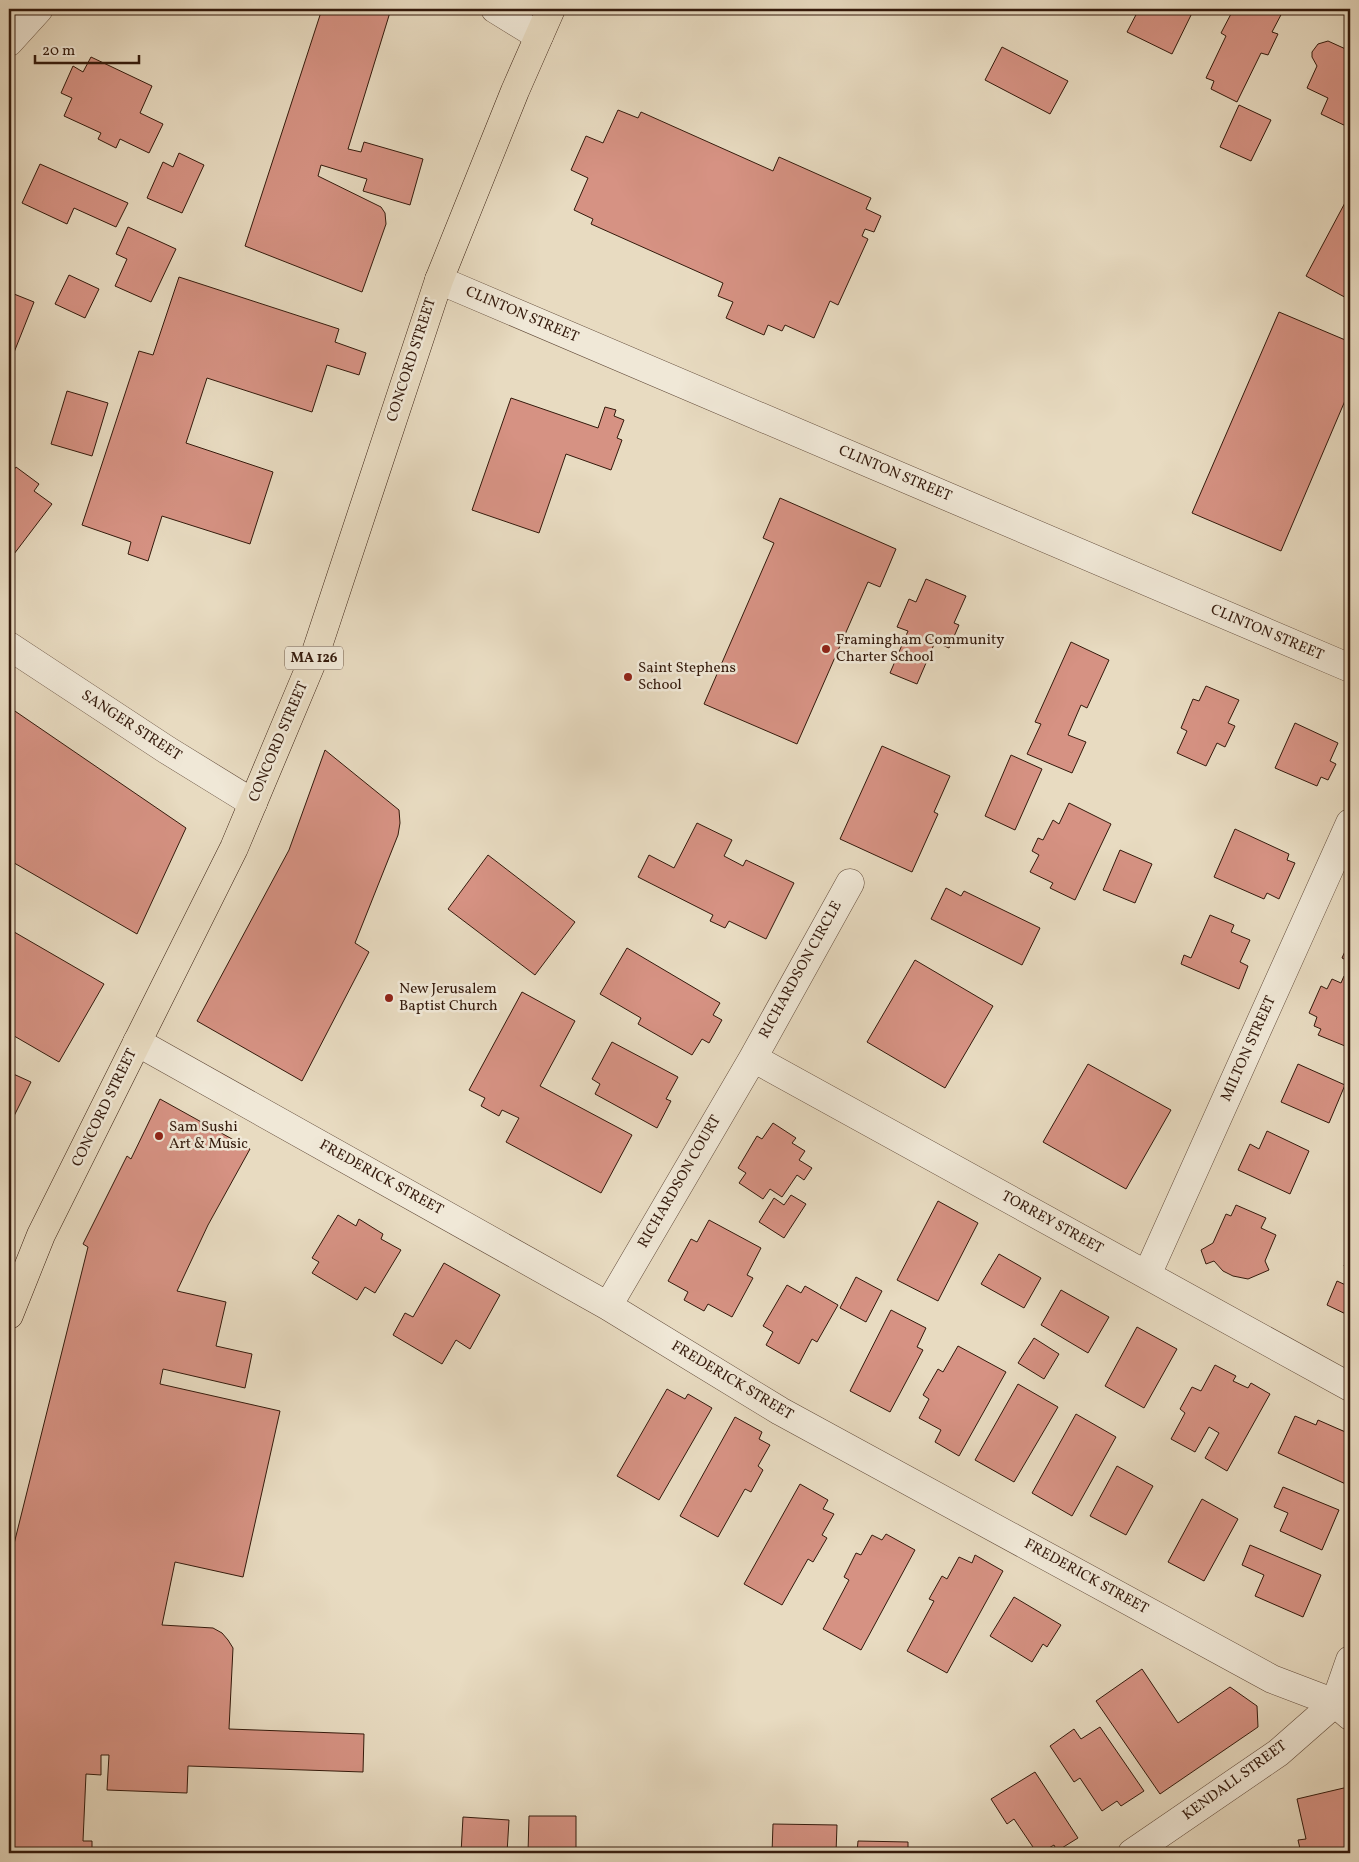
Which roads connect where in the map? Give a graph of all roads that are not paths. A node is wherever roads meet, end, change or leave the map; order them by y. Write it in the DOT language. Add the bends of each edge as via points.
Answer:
graph roads {
  1 [pos="39,9"];
  2 [pos="495,9"];
  3 [pos="551,9"];
  4 [pos="539,36"];
  5 [pos="9,42"];
  6 [pos="439,280"];
  7 [pos="9,646"];
  8 [pos="1350,668"];
  9 [pos="253,804"];
  10 [pos="1350,823"];
  11 [pos="850,883"];
  12 [pos="137,1042"];
  13 [pos="753,1058"];
  14 [pos="1147,1275"];
  15 [pos="608,1306"];
  16 [pos="9,1315"];
  17 [pos="1350,1387"];
  18 [pos="1350,1660"];
  19 [pos="1342,1710"];
  20 [pos="1132,1853"];
  1 -- 5 [label="street"];
  2 -- 4 [label="street"];
  3 -- 4 [label="main road, CONCORD STREET / MA 126"];
  4 -- 6 [label="main road, CONCORD STREET / MA 126"];
  6 -- 8 [label="street, CLINTON STREET"];
  6 -- 9 [label="main road, CONCORD STREET / MA 126" via="315,655"];
  7 -- 9 [label="street, SANGER STREET"];
  9 -- 12 [label="main road, CONCORD STREET / MA 126"];
  10 -- 14 [label="street, MILTON STREET"];
  11 -- 13 [label="street, RICHARDSON CIRCLE"];
  12 -- 15 [label="street, FREDERICK STREET"];
  12 -- 16 [label="main road, CONCORD STREET / MA 126" via="41,1235"];
  13 -- 14 [label="street, TORREY STREET"];
  13 -- 15 [label="street, RICHARDSON COURT"];
  14 -- 17 [label="street, TORREY STREET"];
  15 -- 19 [label="street, FREDERICK STREET" via="780,1411 1272,1679"];
  18 -- 19 [label="street"];
  19 -- 20 [label="street, KENDALL STREET"];
}
